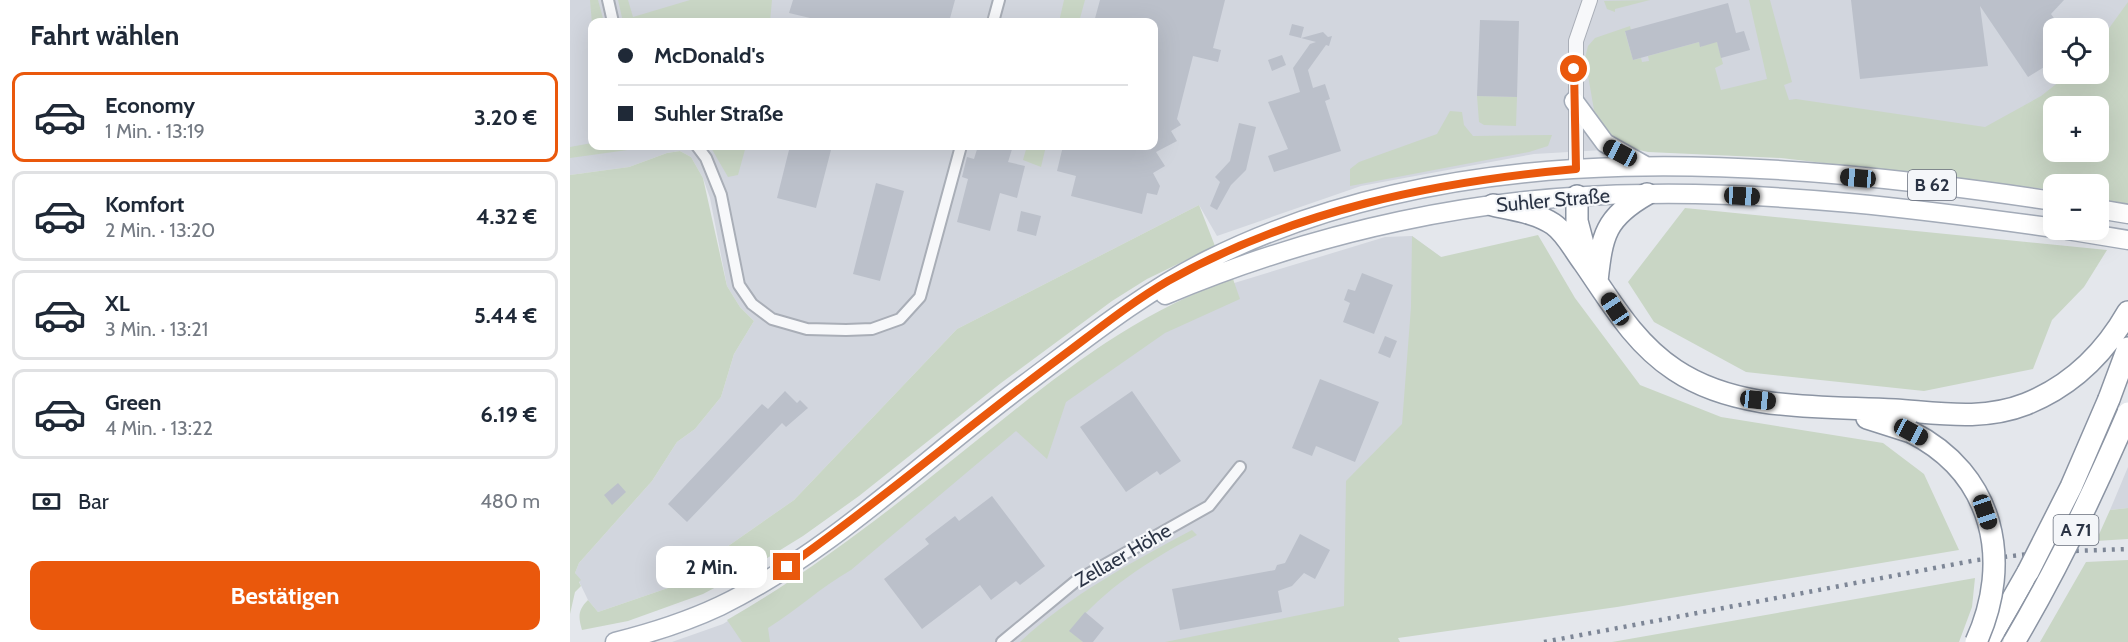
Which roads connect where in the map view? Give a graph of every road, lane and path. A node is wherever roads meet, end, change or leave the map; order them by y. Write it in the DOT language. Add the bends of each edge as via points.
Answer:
graph roads {
  1 [pos="608,0"];
  2 [pos="999,0"];
  3 [pos="1590,0"];
  4 [pos="612,18"];
  5 [pos="994,18"];
  6 [pos="1574,101"];
  7 [pos="700,150"];
  8 [pos="960,150"];
  9 [pos="1649,168"];
  10 [pos="1576,169"];
  11 [pos="1647,194"];
  12 [pos="1576,196"];
  13 [pos="2043,199"];
  14 [pos="1493,205"];
  15 [pos="2109,211"];
  16 [pos="2128,214"];
  17 [pos="2043,227"];
  18 [pos="2109,237"];
  19 [pos="2128,240"];
  20 [pos="1596,281"];
  21 [pos="2128,312"];
  22 [pos="1078,345"];
  23 [pos="2128,348"];
  24 [pos="2128,413"];
  25 [pos="1914,422"];
  26 [pos="1240,467"];
  27 [pos="615,642"];
  28 [pos="1002,642"];
  29 [pos="1976,642"];
  30 [pos="1988,642"];
  31 [pos="2014,642"];
  1 -- 4 [label="street"];
  2 -- 5 [label="street"];
  3 -- 6 [label="street" via="1576,41"];
  6 -- 9 [label="main road" via="1605,143"];
  6 -- 10 [label="street"];
  7 -- 8 [label="street" via="721,195 739,285 752,304 772,319 807,329 846,330 872,329 900,319 920,297"];
  9 -- 10 [label="main road, Suhler Straße / B 62"];
  9 -- 13 [label="main road, Suhler Straße / B 62" via="1810,173"];
  10 -- 12 [label="main road"];
  10 -- 22 [label="main road, Suhler Straße / B 62" via="1427,188 1351,206 1284,228 1210,258 1166,283"];
  11 -- 12 [label="main road, Suhler Straße / B 62"];
  11 -- 17 [label="main road, Suhler Straße / B 62" via="1873,205"];
  11 -- 20 [label="highway" via="1612,220 1601,248"];
  12 -- 14 [label="main road, Suhler Straße / B 62"];
  12 -- 20 [label="highway" via="1580,237"];
  14 -- 20 [label="highway" via="1537,215 1555,225"];
  14 -- 22 [label="main road, Suhler Straße / B 62" via="1403,220 1229,269 1161,296"];
  15 -- 16 [label="main road"];
  18 -- 19 [label="main road"];
  20 -- 25 [label="highway" via="1639,339 1687,377 1738,397 1875,420"];
  21 -- 25 [label="highway" via="2088,365 2040,398 1980,415"];
  22 -- 27 [label="main road, Suhler Straße / B 62" via="787,567 694,618"];
  23 -- 30 [label="highway, A 71, bridge" via="2071,487"];
  24 -- 31 [label="highway, A 71, bridge" via="2093,497"];
  25 -- 29 [label="highway, bridge" via="1966,477 1989,524 1995,553 1994,581"];
  26 -- 28 [label="street, Zellaer Höhe" via="1209,506 1076,581"];
}
